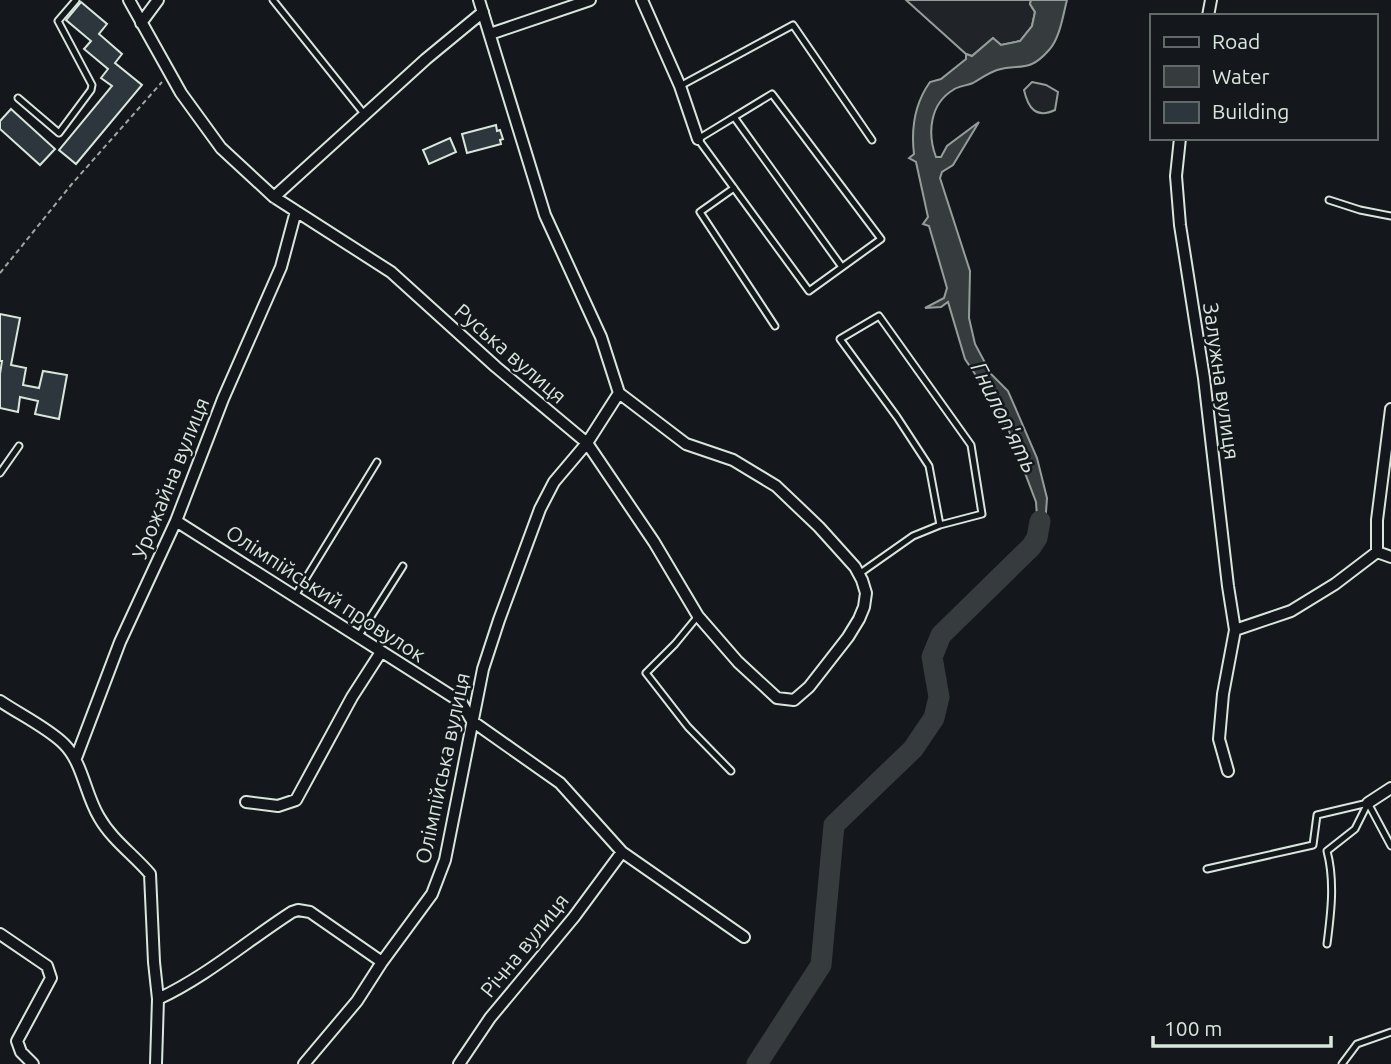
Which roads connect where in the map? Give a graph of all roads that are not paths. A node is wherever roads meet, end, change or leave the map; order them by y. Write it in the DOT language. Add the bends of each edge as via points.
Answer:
graph roads {
  1 [pos="76,0"];
  2 [pos="129,0"];
  3 [pos="158,0"];
  4 [pos="273,0"];
  5 [pos="479,0"];
  6 [pos="590,0"];
  7 [pos="642,0"];
  8 [pos="483,12"];
  9 [pos="141,23"];
  10 [pos="490,34"];
  11 [pos="680,86"];
  12 [pos="18,98"];
  13 [pos="365,115"];
  14 [pos="734,117"];
  15 [pos="698,139"];
  16 [pos="872,140"];
  17 [pos="1180,140"];
  18 [pos="734,188"];
  19 [pos="274,197"];
  20 [pos="1329,200"];
  21 [pos="296,211"];
  22 [pos="1391,216"];
  23 [pos="842,267"];
  24 [pos="775,326"];
  25 [pos="620,393"];
  26 [pos="1391,409"];
  27 [pos="587,443"];
  28 [pos="19,446"];
  29 [pos="377,462"];
  30 [pos="0,473"];
  31 [pos="176,520"];
  32 [pos="940,525"];
  33 [pos="1377,552"];
  34 [pos="1391,557"];
  35 [pos="403,566"];
  36 [pos="859,574"];
  37 [pos="295,596"];
  38 [pos="698,616"];
  39 [pos="1235,630"];
  40 [pos="358,637"];
  41 [pos="381,652"];
  42 [pos="0,701"];
  43 [pos="472,721"];
  44 [pos="75,758"];
  45 [pos="731,771"];
  46 [pos="1228,771"];
  47 [pos="1391,788"];
  48 [pos="246,802"];
  49 [pos="1368,803"];
  50 [pos="1391,844"];
  51 [pos="1312,845"];
  52 [pos="1327,850"];
  53 [pos="622,852"];
  54 [pos="1207,869"];
  55 [pos="0,934"];
  56 [pos="744,937"];
  57 [pos="1327,944"];
  58 [pos="382,962"];
  59 [pos="158,999"];
  60 [pos="1391,1032"];
  61 [pos="33,1064"];
  62 [pos="156,1064"];
  63 [pos="303,1064"];
  64 [pos="459,1064"];
  65 [pos="1342,1064"];
  1 -- 12 [label="lane" via="58,21 91,90 59,133"];
  2 -- 9 [label="street, Руська вулиця"];
  3 -- 9 [label="street"];
  4 -- 13 [label="lane"];
  5 -- 8 [label="street"];
  6 -- 10 [label="street"];
  7 -- 11 [label="street"];
  8 -- 10 [label="street"];
  8 -- 13 [label="street"];
  9 -- 19 [label="street, Руська вулиця" via="181,93 221,148"];
  10 -- 25 [label="street" via="545,215 601,337"];
  11 -- 15 [label="street"];
  11 -- 16 [label="lane" via="793,25"];
  13 -- 19 [label="street"];
  14 -- 15 [label="lane"];
  14 -- 23 [label="lane"];
  14 -- 23 [label="lane" via="772,94 881,239"];
  15 -- 18 [label="lane"];
  17 -- 39 [label="street, Залужна вулиця" via="1176,176 1180,225"];
  18 -- 23 [label="lane" via="808,290"];
  18 -- 24 [label="lane" via="700,212"];
  19 -- 21 [label="street, Руська вулиця"];
  20 -- 22 [label="lane"];
  21 -- 27 [label="street, Руська вулиця" via="391,272"];
  21 -- 31 [label="street, Урожайна вулиця" via="281,267"];
  25 -- 27 [label="street, Олімпійська вулиця"];
  25 -- 36 [label="street" via="686,444 733,460 776,486 820,527"];
  26 -- 33 [label="street"];
  27 -- 38 [label="street, Руська вулиця"];
  27 -- 43 [label="street, Олімпійська вулиця" via="554,482 540,509 499,620"];
  28 -- 30 [label="lane"];
  29 -- 37 [label="lane"];
  31 -- 37 [label="street, Олімпійський провулок"];
  31 -- 44 [label="street, Урожайна вулиця" via="120,642"];
  32 -- 32 [label="lane" via="929,466 840,340 879,316 971,445 982,514"];
  32 -- 36 [label="lane" via="913,536"];
  33 -- 34 [label="street"];
  33 -- 39 [label="street" via="1292,611"];
  35 -- 40 [label="lane"];
  36 -- 38 [label="street, Руська вулиця" via="866,593 859,619 809,687 794,700 777,698 767,690"];
  37 -- 40 [label="street, Олімпійський провулок"];
  38 -- 45 [label="lane" via="646,673 688,727"];
  39 -- 46 [label="street, Залужна вулиця" via="1219,739"];
  40 -- 41 [label="street, Олімпійський провулок"];
  41 -- 43 [label="street, Олімпійський провулок" via="461,702"];
  41 -- 48 [label="street" via="296,800 278,807"];
  42 -- 44 [label="street" via="63,742"];
  43 -- 53 [label="street, Олімпійський провулок" via="560,783"];
  43 -- 58 [label="street, Олімпійська вулиця" via="445,860 432,894"];
  44 -- 59 [label="street" via="100,819 150,874"];
  47 -- 49 [label="street"];
  49 -- 50 [label="lane"];
  49 -- 51 [label="lane" via="1317,815"];
  49 -- 52 [label="lane" via="1355,829"];
  51 -- 52 [label="lane"];
  51 -- 54 [label="lane"];
  52 -- 57 [label="lane" via="1331,865"];
  53 -- 56 [label="street, Олімпійський провулок"];
  53 -- 64 [label="street, Річна вулиця"];
  55 -- 61 [label="street" via="47,966 51,978 17,1041 20,1052"];
  58 -- 59 [label="street" via="310,912 298,910 188,985"];
  58 -- 63 [label="street, Олімпійська вулиця" via="357,1001"];
  59 -- 62 [label="street"];
  60 -- 65 [label="lane" via="1357,1044"];
}
